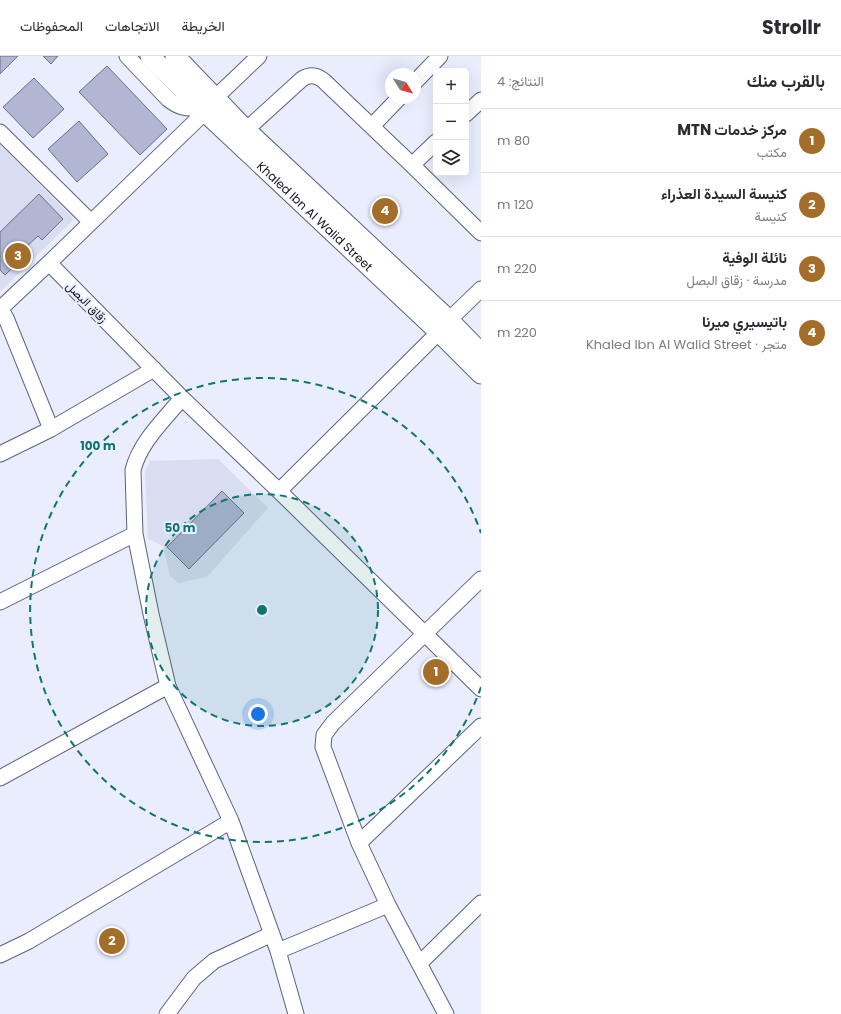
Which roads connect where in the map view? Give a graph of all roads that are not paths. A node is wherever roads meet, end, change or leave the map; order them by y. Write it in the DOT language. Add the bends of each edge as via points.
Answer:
graph roads {
  1 [pos="127,56"];
  2 [pos="150,56"];
  3 [pos="175,56"];
  4 [pos="259,56"];
  5 [pos="440,56"];
  6 [pos="421,76"];
  7 [pos="481,100"];
  8 [pos="393,104"];
  9 [pos="207,106"];
  10 [pos="469,111"];
  11 [pos="372,126"];
  12 [pos="246,130"];
  13 [pos="0,132"];
  14 [pos="433,145"];
  15 [pos="412,165"];
  16 [pos="91,222"];
  17 [pos="481,233"];
  18 [pos="49,263"];
  19 [pos="481,289"];
  20 [pos="0,308"];
  21 [pos="444,326"];
  22 [pos="481,353"];
  23 [pos="154,369"];
  24 [pos="481,374"];
  25 [pos="182,398"];
  26 [pos="51,429"];
  27 [pos="0,454"];
  28 [pos="279,491"];
  29 [pos="135,534"];
  30 [pos="481,579"];
  31 [pos="0,602"];
  32 [pos="425,633"];
  33 [pos="168,686"];
  34 [pos="481,689"];
  35 [pos="481,726"];
  36 [pos="0,778"];
  37 [pos="231,821"];
  38 [pos="359,843"];
  39 [pos="481,903"];
  40 [pos="388,905"];
  41 [pos="272,934"];
  42 [pos="278,951"];
  43 [pos="0,955"];
  44 [pos="420,963"];
  45 [pos="167,1014"];
  46 [pos="296,1014"];
  47 [pos="446,1014"];
  1 -- 9 [label="street" via="175,105 191,109"];
  2 -- 9 [label="main road, Khaled Ibn Al Walid Street"];
  3 -- 9 [label="main road, Khaled Ibn Al Walid Street"];
  4 -- 9 [label="street"];
  5 -- 6 [label="street"];
  7 -- 10 [label="street"];
  8 -- 11 [label="street"];
  9 -- 12 [label="main road, Khaled Ibn Al Walid Street"];
  9 -- 16 [label="street"];
  9 -- 21 [label="main road, Khaled Ibn Al Walid Street"];
  11 -- 12 [label="street" via="324,81 311,76 302,79"];
  11 -- 15 [label="street"];
  12 -- 21 [label="main road, Khaled Ibn Al Walid Street"];
  13 -- 16 [label="street"];
  14 -- 15 [label="street"];
  15 -- 17 [label="street"];
  16 -- 18 [label="street"];
  18 -- 20 [label="street"];
  18 -- 23 [label="street, زقاق البصل"];
  19 -- 21 [label="street"];
  20 -- 26 [label="street"];
  21 -- 22 [label="main road, Khaled Ibn Al Walid Street"];
  21 -- 24 [label="main road, Khaled Ibn Al Walid Street"];
  21 -- 28 [label="street"];
  23 -- 25 [label="street, زقاق البصل"];
  23 -- 26 [label="street"];
  25 -- 28 [label="street, زقاق البصل"];
  25 -- 29 [label="street" via="135,460"];
  26 -- 27 [label="street"];
  28 -- 32 [label="street, زقاق البصل"];
  29 -- 31 [label="street"];
  29 -- 33 [label="street"];
  30 -- 32 [label="street"];
  32 -- 34 [label="street, زقاق البصل"];
  32 -- 38 [label="street" via="332,723 324,735 323,747"];
  33 -- 36 [label="street"];
  33 -- 37 [label="street"];
  35 -- 38 [label="street"];
  37 -- 41 [label="street"];
  37 -- 43 [label="street"];
  38 -- 40 [label="street"];
  39 -- 44 [label="street"];
  40 -- 42 [label="street"];
  40 -- 44 [label="street"];
  41 -- 42 [label="street"];
  41 -- 45 [label="street" via="214,961 194,978"];
  42 -- 46 [label="street"];
  44 -- 47 [label="street"];
}
